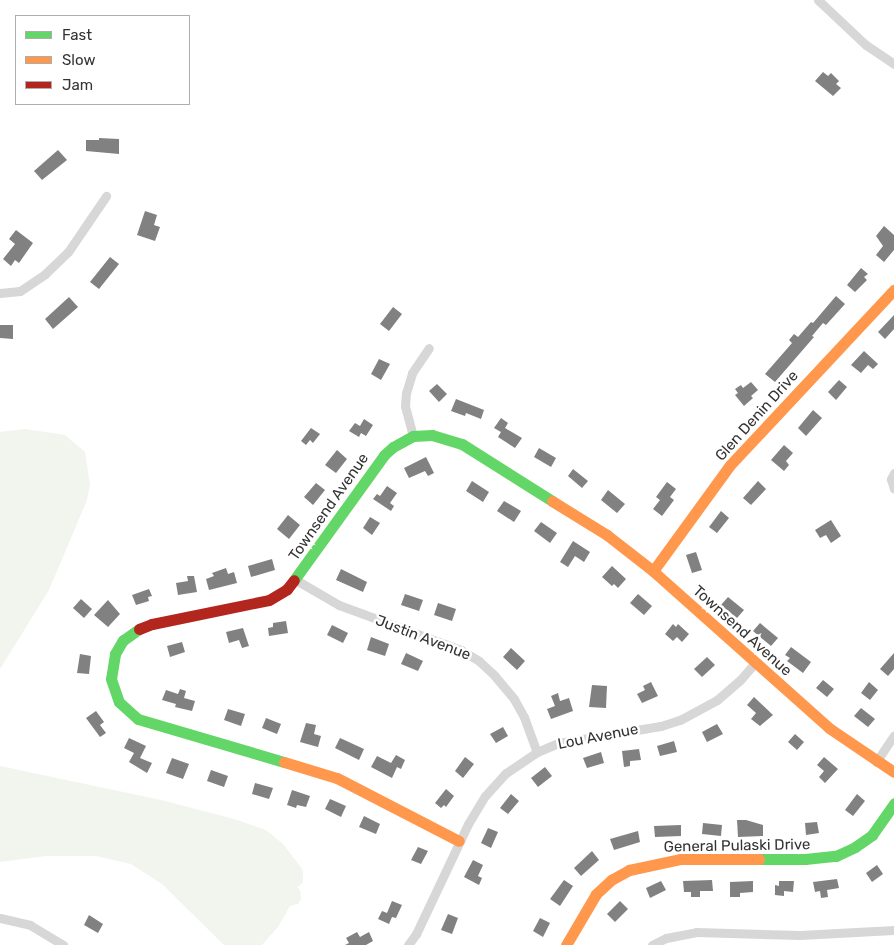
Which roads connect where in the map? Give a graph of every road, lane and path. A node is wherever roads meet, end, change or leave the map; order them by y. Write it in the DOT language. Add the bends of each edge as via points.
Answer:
graph roads {
  1 [pos="818,0"];
  2 [pos="894,64"];
  3 [pos="106,196"];
  4 [pos="894,290"];
  5 [pos="0,293"];
  6 [pos="429,348"];
  7 [pos="414,436"];
  8 [pos="894,472"];
  9 [pos="894,489"];
  10 [pos="653,571"];
  11 [pos="296,580"];
  12 [pos="755,663"];
  13 [pos="894,735"];
  14 [pos="537,752"];
  15 [pos="876,762"];
  16 [pos="894,772"];
  17 [pos="894,803"];
  18 [pos="459,841"];
  19 [pos="0,918"];
  20 [pos="894,930"];
  21 [pos="63,945"];
  22 [pos="408,945"];
  23 [pos="566,945"];
  24 [pos="652,945"];
  1 -- 2 [label="street" via="866,45"];
  3 -- 5 [label="street" via="68,252 45,274 20,291"];
  4 -- 10 [label="street, Glen Denin Drive" via="730,465"];
  6 -- 7 [label="street" via="412,373 406,393 405,406"];
  7 -- 10 [label="street, Townsend Avenue" via="442,437 474,450 607,534"];
  7 -- 11 [label="street, Townsend Avenue" via="384,455"];
  8 -- 9 [label="street" via="891,479"];
  10 -- 12 [label="street, Townsend Avenue"];
  11 -- 14 [label="street, Justin Avenue" via="339,605 461,650 479,661 514,699"];
  11 -- 18 [label="street, Townsend Avenue" via="269,600 152,624 129,634 114,654 111,670 112,687 119,702 146,722 337,778"];
  12 -- 14 [label="street, Lou Avenue" via="717,700 680,720 572,740"];
  12 -- 15 [label="street, Townsend Avenue" via="823,723"];
  13 -- 15 [label="street"];
  14 -- 18 [label="street, Lou Avenue" via="491,787"];
  15 -- 16 [label="street, Townsend Avenue"];
  17 -- 23 [label="street, General Pulaski Drive" via="872,835 855,848 836,856 680,859 629,870 596,894"];
  18 -- 22 [label="street, Lou Avenue"];
  19 -- 21 [label="street" via="30,925"];
  20 -- 24 [label="street" via="800,935 696,932 666,938"];
}
